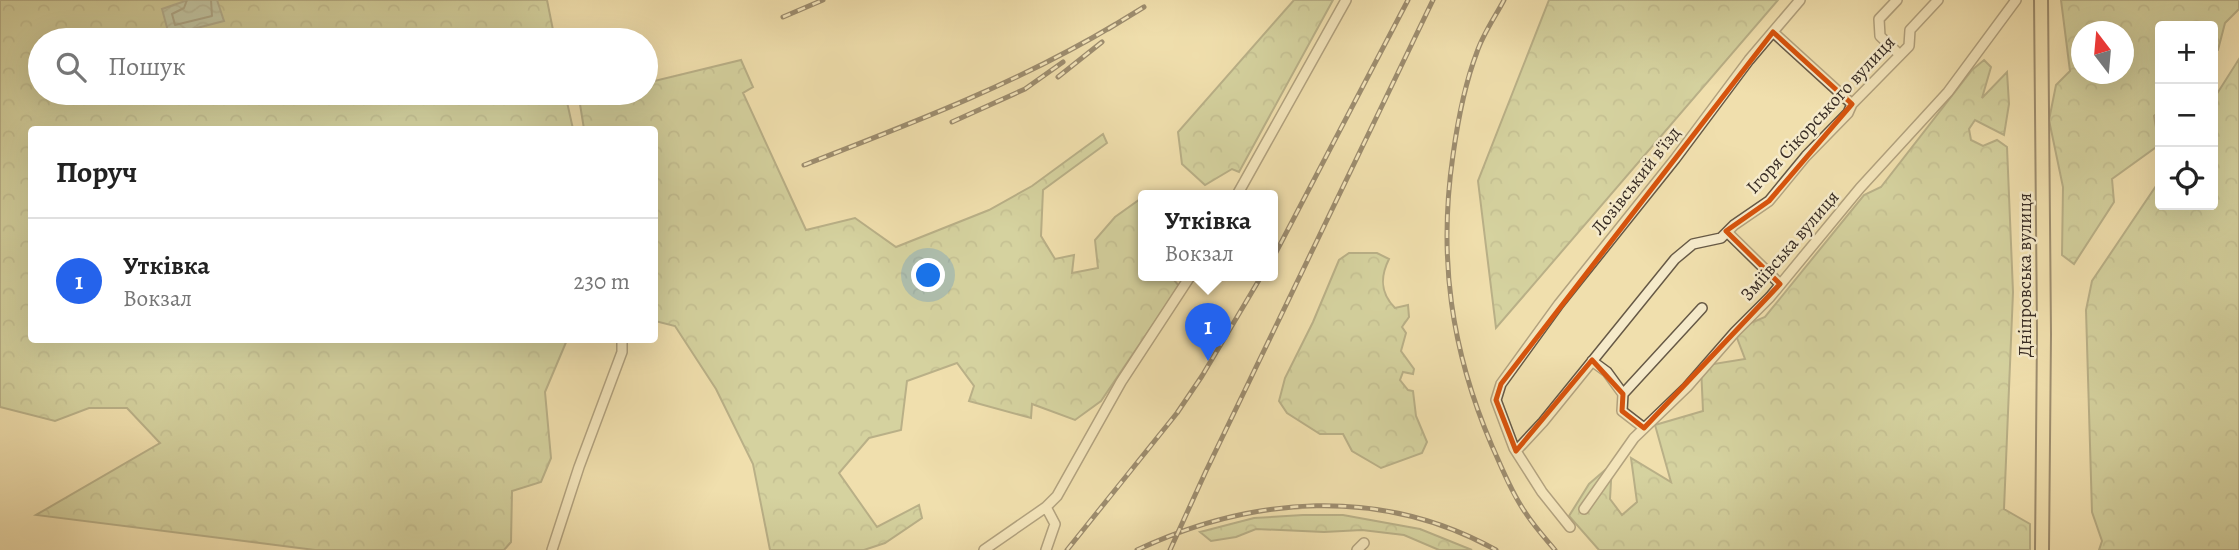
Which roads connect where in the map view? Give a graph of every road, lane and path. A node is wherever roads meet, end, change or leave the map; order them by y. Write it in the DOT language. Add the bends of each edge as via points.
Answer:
graph roads {
  1 [pos="1346,0"];
  2 [pos="1800,0"];
  3 [pos="1897,0"];
  4 [pos="1938,0"];
  5 [pos="2016,0"];
  6 [pos="2041,0"];
  7 [pos="1773,32"];
  8 [pos="1900,55"];
  9 [pos="1852,104"];
  10 [pos="1240,190"];
  11 [pos="1727,232"];
  12 [pos="1187,281"];
  13 [pos="1780,284"];
  14 [pos="1702,308"];
  15 [pos="622,343"];
  16 [pos="1592,361"];
  17 [pos="1623,394"];
  18 [pos="1644,428"];
  19 [pos="1516,451"];
  20 [pos="1046,507"];
  21 [pos="1584,509"];
  22 [pos="1570,527"];
  23 [pos="552,550"];
  24 [pos="984,550"];
  25 [pos="1046,550"];
  26 [pos="2042,550"];
  1 -- 10 [label="street"];
  2 -- 7 [label="street, Лозівський в'їзд"];
  3 -- 8 [label="street" via="1879,19 1880,36"];
  4 -- 8 [label="street, Ігоря Сікорського вулиця" via="1910,30 1909,46"];
  5 -- 13 [label="street, Зміївська вулиця" via="1948,92"];
  6 -- 26 [label="highway, Дніпровська вулиця"];
  7 -- 9 [label="street"];
  7 -- 19 [label="street, Лозівський в'їзд" via="1501,384 1496,400"];
  8 -- 9 [label="street, Ігоря Сікорського вулиця"];
  9 -- 11 [label="street, Ігоря Сікорського вулиця" via="1769,201"];
  11 -- 13 [label="street"];
  11 -- 16 [label="street, Ігоря Сікорського вулиця" via="1683,251"];
  12 -- 20 [label="street" via="1121,382 1057,496"];
  13 -- 18 [label="street, Зміївська вулиця"];
  14 -- 17 [label="street"];
  15 -- 23 [label="street"];
  16 -- 17 [label="street"];
  16 -- 19 [label="street, Ігоря Сікорського вулиця"];
  17 -- 18 [label="street" via="1622,411"];
  18 -- 21 [label="street, Зміївська вулиця"];
  19 -- 22 [label="street"];
  20 -- 24 [label="street"];
  20 -- 25 [label="street" via="1055,524"];
}
